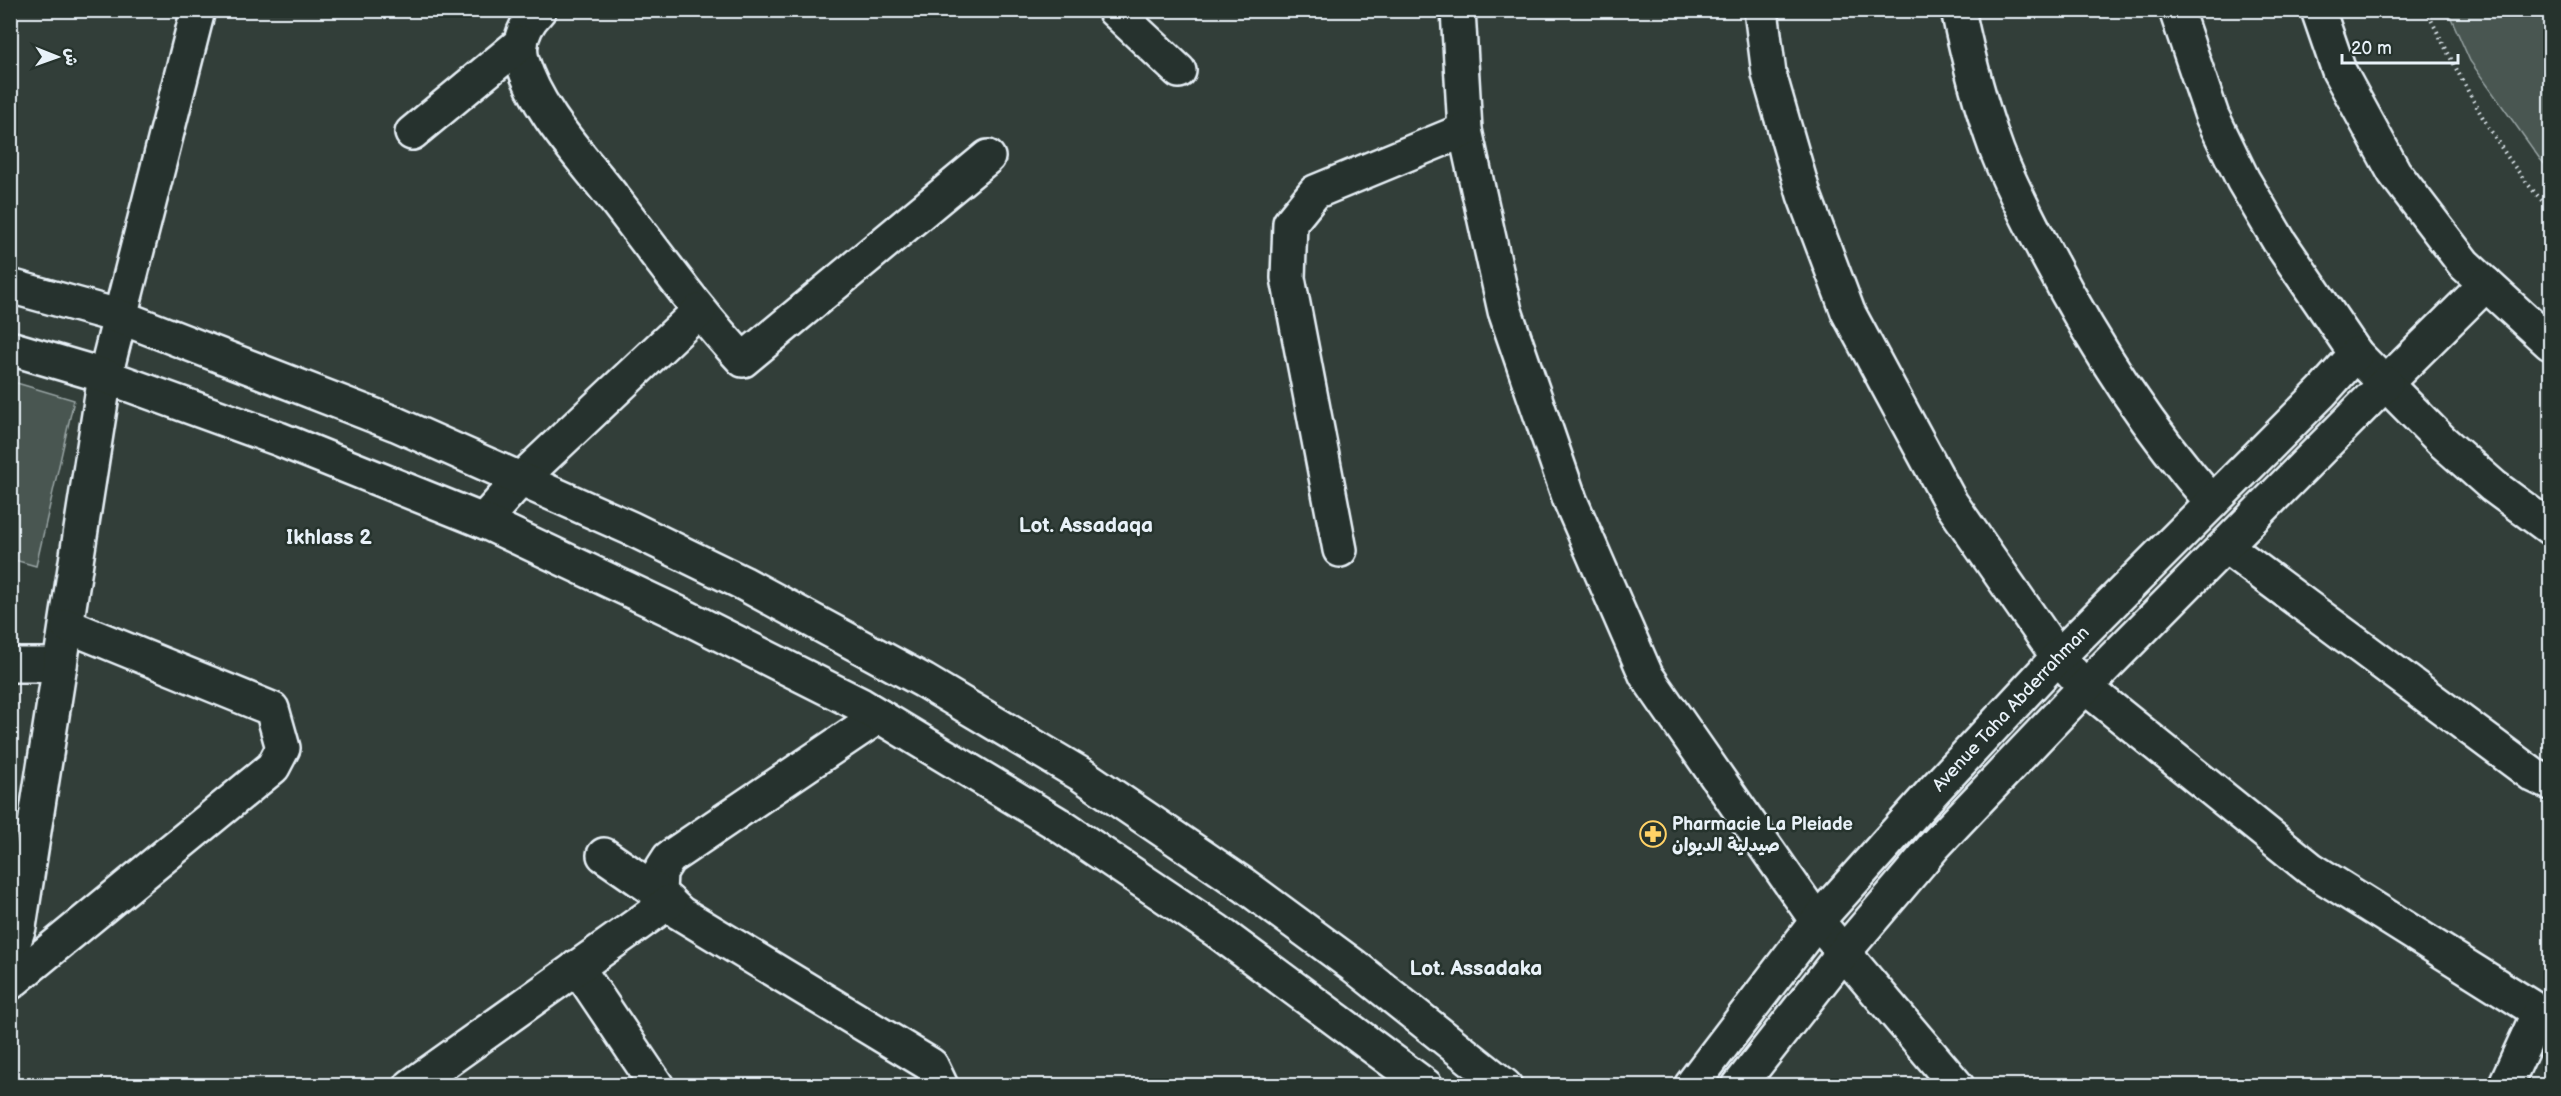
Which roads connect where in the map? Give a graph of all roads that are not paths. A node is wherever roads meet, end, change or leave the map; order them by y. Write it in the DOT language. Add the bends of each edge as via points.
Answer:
graph roads {
  1 [pos="198,10"];
  2 [pos="539,10"];
  3 [pos="1114,10"];
  4 [pos="1458,10"];
  5 [pos="1761,10"];
  6 [pos="1958,10"];
  7 [pos="2176,10"];
  8 [pos="2318,10"];
  9 [pos="521,43"];
  10 [pos="1179,71"];
  11 [pos="1465,130"];
  12 [pos="412,133"];
  13 [pos="988,157"];
  14 [pos="2486,284"];
  15 [pos="10,286"];
  16 [pos="699,311"];
  17 [pos="118,316"];
  18 [pos="2550,343"];
  19 [pos="10,348"];
  20 [pos="2356,354"];
  21 [pos="105,376"];
  22 [pos="2386,383"];
  23 [pos="520,480"];
  24 [pos="2212,502"];
  25 [pos="483,521"];
  26 [pos="2550,528"];
  27 [pos="2225,546"];
  28 [pos="1340,550"];
  29 [pos="68,626"];
  30 [pos="2058,657"];
  31 [pos="10,665"];
  32 [pos="60,665"];
  33 [pos="2085,687"];
  34 [pos="879,716"];
  35 [pos="2550,783"];
  36 [pos="604,855"];
  37 [pos="664,898"];
  38 [pos="1817,921"];
  39 [pos="1844,952"];
  40 [pos="10,954"];
  41 [pos="577,968"];
  42 [pos="10,983"];
  43 [pos="2545,1014"];
  44 [pos="411,1086"];
  45 [pos="657,1086"];
  46 [pos="940,1086"];
  47 [pos="1426,1086"];
  48 [pos="1505,1086"];
  49 [pos="1691,1086"];
  50 [pos="1739,1086"];
  51 [pos="1957,1086"];
  52 [pos="2505,1086"];
  1 -- 17 [label="street"];
  2 -- 9 [label="street" via="525,26"];
  3 -- 10 [label="street"];
  4 -- 11 [label="street"];
  5 -- 30 [label="street" via="1769,74 1804,195 1848,312 1951,503"];
  6 -- 24 [label="street" via="1970,66 1997,151 2031,225 2119,380 2169,454"];
  7 -- 20 [label="street" via="2212,116 2243,180 2279,241"];
  8 -- 14 [label="street" via="2338,71 2394,172 2464,264"];
  9 -- 12 [label="street"];
  9 -- 16 [label="street" via="527,74 548,112"];
  11 -- 28 [label="street" via="1315,192 1290,223 1288,278"];
  11 -- 38 [label="street" via="1505,311 1570,500 1646,675"];
  13 -- 16 [label="street" via="743,360"];
  14 -- 18 [label="street"];
  14 -- 22 [label="street, Avenue Taha Abderrahman"];
  15 -- 17 [label="street"];
  16 -- 23 [label="street"];
  17 -- 21 [label="street"];
  17 -- 23 [label="street" via="396,424"];
  19 -- 21 [label="street"];
  20 -- 22 [label="street"];
  20 -- 24 [label="street, Avenue Taha Abderrahman"];
  21 -- 25 [label="street" via="279,439"];
  21 -- 29 [label="street" via="76,551"];
  22 -- 26 [label="street" via="2443,442"];
  22 -- 27 [label="street, Avenue Taha Abderrahman"];
  23 -- 25 [label="street"];
  23 -- 48 [label="street" via="743,584 924,681 1082,775 1244,885 1418,1015"];
  24 -- 30 [label="street, Avenue Taha Abderrahman"];
  25 -- 34 [label="street" via="678,613"];
  27 -- 33 [label="street, Avenue Taha Abderrahman"];
  27 -- 35 [label="street" via="2533,775"];
  29 -- 32 [label="street"];
  29 -- 42 [label="street" via="272,709 283,748 273,766"];
  30 -- 33 [label="street"];
  30 -- 38 [label="street, Avenue Taha Abderrahman"];
  31 -- 32 [label="street"];
  32 -- 40 [label="street" via="19,927"];
  33 -- 39 [label="street, Avenue Taha Abderrahman" via="1934,846"];
  33 -- 43 [label="street" via="2311,869"];
  34 -- 37 [label="street" via="669,858 660,872"];
  34 -- 47 [label="street" via="1058,824 1217,931"];
  36 -- 37 [label="street"];
  37 -- 41 [label="street"];
  37 -- 46 [label="street" via="680,913 930,1065"];
  38 -- 39 [label="street"];
  38 -- 49 [label="street, Avenue Taha Abderrahman"];
  39 -- 50 [label="street, Avenue Taha Abderrahman"];
  39 -- 51 [label="street"];
  41 -- 44 [label="street"];
  41 -- 45 [label="street"];
  43 -- 52 [label="street"];
}
